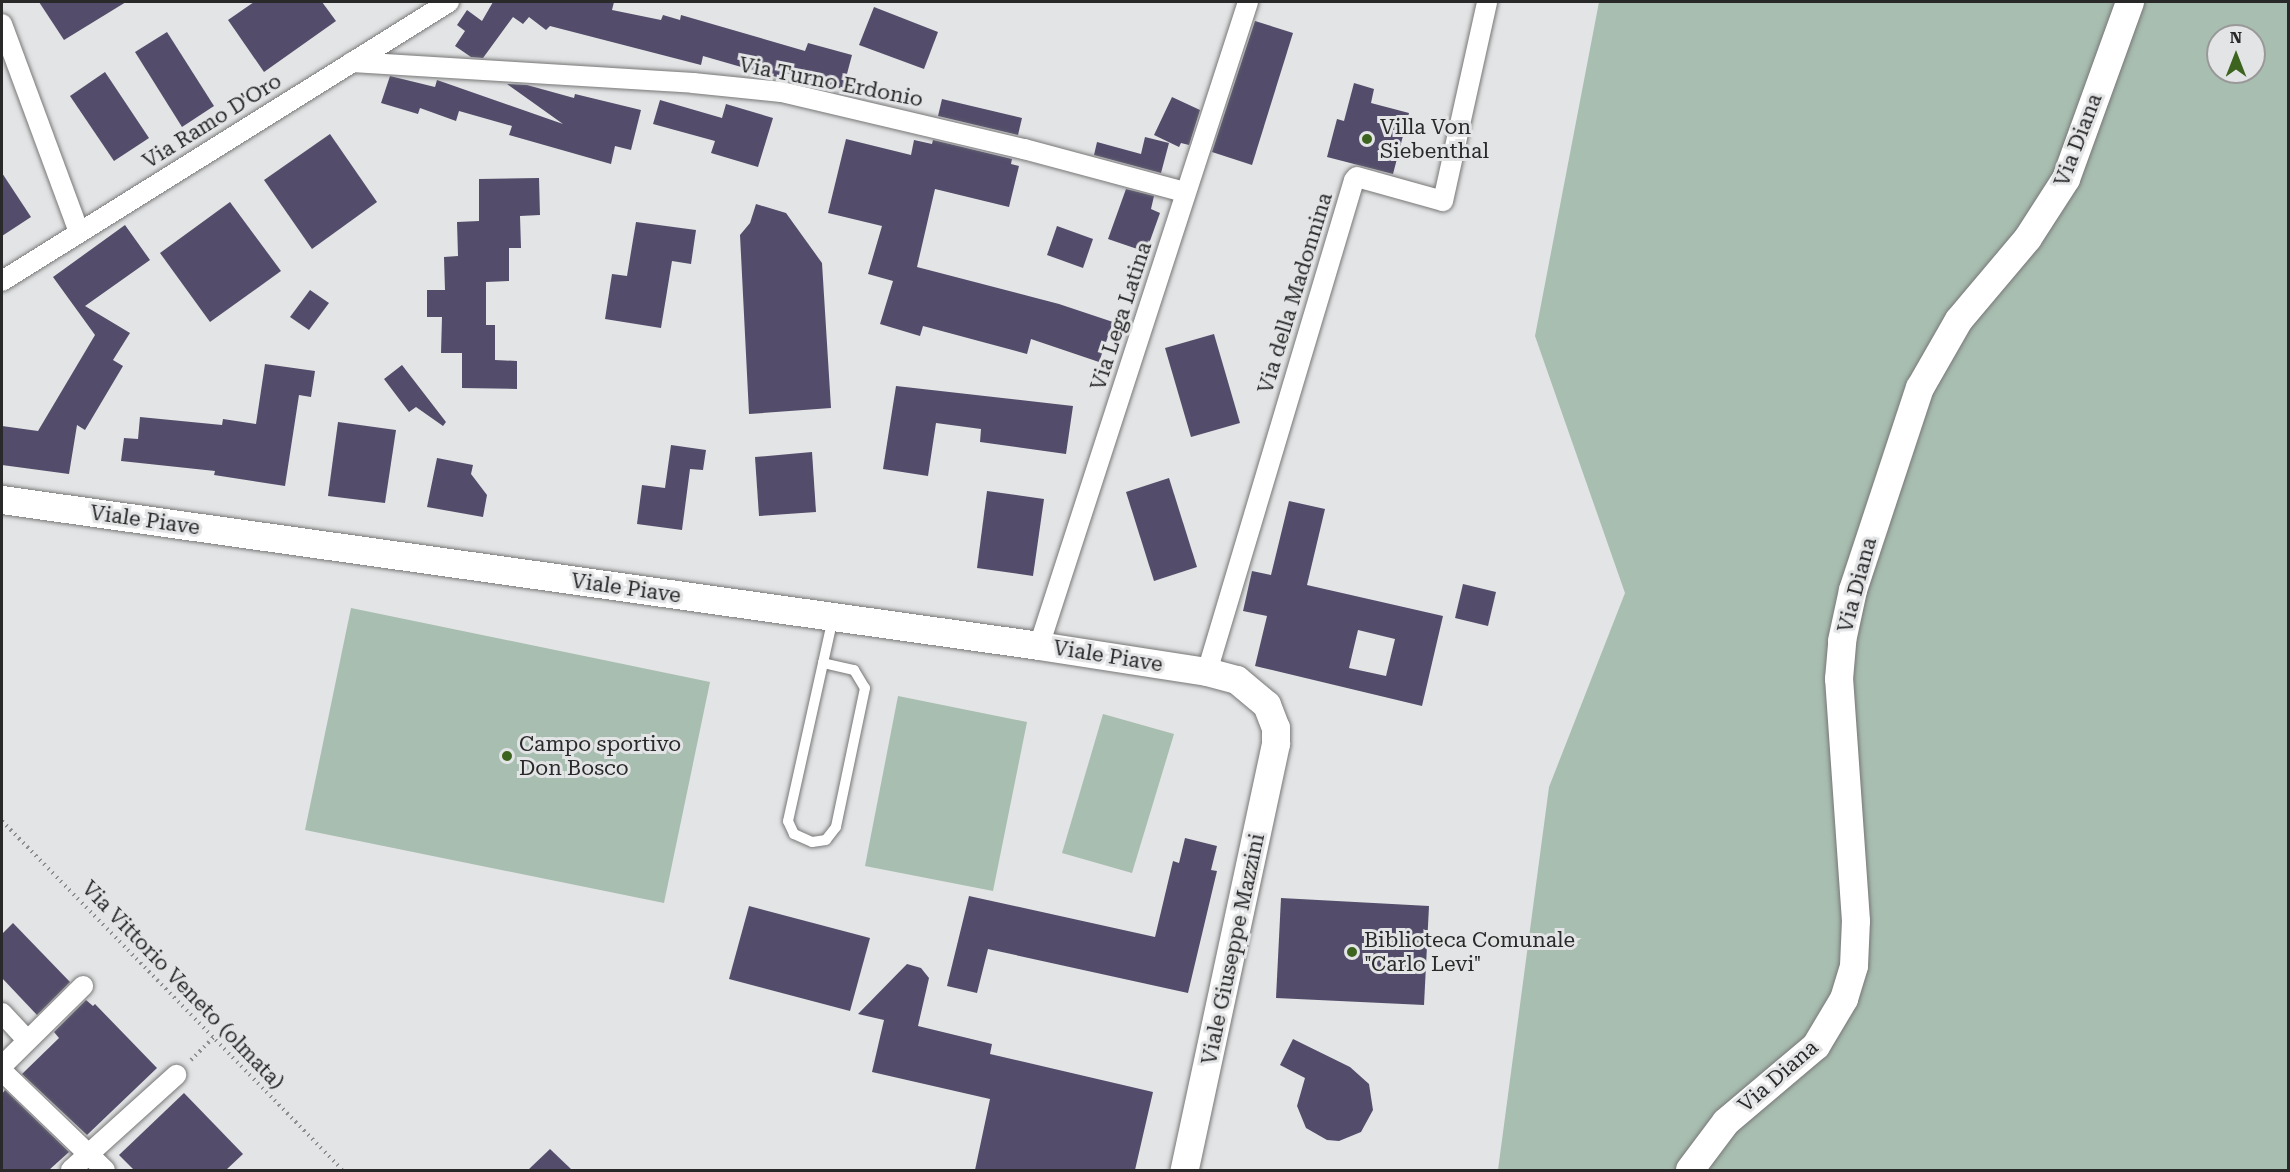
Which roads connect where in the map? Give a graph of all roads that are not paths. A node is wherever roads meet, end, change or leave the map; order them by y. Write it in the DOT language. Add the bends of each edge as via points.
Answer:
graph roads {
  1 [pos="449,2"];
  2 [pos="1248,2"];
  3 [pos="1487,2"];
  4 [pos="2130,2"];
  5 [pos="2,24"];
  6 [pos="351,62"];
  7 [pos="1185,192"];
  8 [pos="79,232"];
  9 [pos="2,281"];
  10 [pos="2,500"];
  11 [pos="833,617"];
  12 [pos="1039,646"];
  13 [pos="823,663"];
  14 [pos="1207,672"];
  15 [pos="1276,728"];
  16 [pos="83,986"];
  17 [pos="2,1013"];
  18 [pos="27,1040"];
  19 [pos="2,1066"];
  20 [pos="2,1071"];
  21 [pos="176,1075"];
  22 [pos="90,1153"];
  23 [pos="71,1170"];
  24 [pos="105,1170"];
  25 [pos="1185,1170"];
  26 [pos="1690,1170"];
  1 -- 6 [label="street, Via Ramo D'Oro"];
  2 -- 7 [label="street, Via Lega Latina"];
  3 -- 14 [label="street, Via della Madonnina" via="1443,201 1357,177 1354,180"];
  4 -- 26 [label="street, Via Diana" via="2066,179 2028,238 1959,320 1920,388 1853,590 1839,679 1856,921 1854,966 1844,999 1816,1046 1726,1122"];
  5 -- 8 [label="street"];
  6 -- 7 [label="street, Via Turno Erdonio" via="782,92"];
  6 -- 8 [label="street, Via Ramo D'Oro"];
  7 -- 12 [label="street, Via Lega Latina"];
  8 -- 9 [label="street, Via Ramo D'Oro"];
  10 -- 11 [label="street, Viale Piave"];
  11 -- 12 [label="street, Viale Piave"];
  11 -- 13 [label="lane"];
  12 -- 14 [label="street, Viale Piave"];
  13 -- 13 [label="lane" via="788,821 794,834 812,843 826,840 836,827 865,688 854,670"];
  14 -- 15 [label="street, Viale Piave" via="1248,687 1267,705"];
  15 -- 25 [label="street, Viale Giuseppe Mazzini" via="1274,762"];
  16 -- 18 [label="street"];
  17 -- 18 [label="street"];
  18 -- 19 [label="street"];
  20 -- 22 [label="street"];
  21 -- 22 [label="street"];
  22 -- 23 [label="street"];
  22 -- 24 [label="street"];
}
